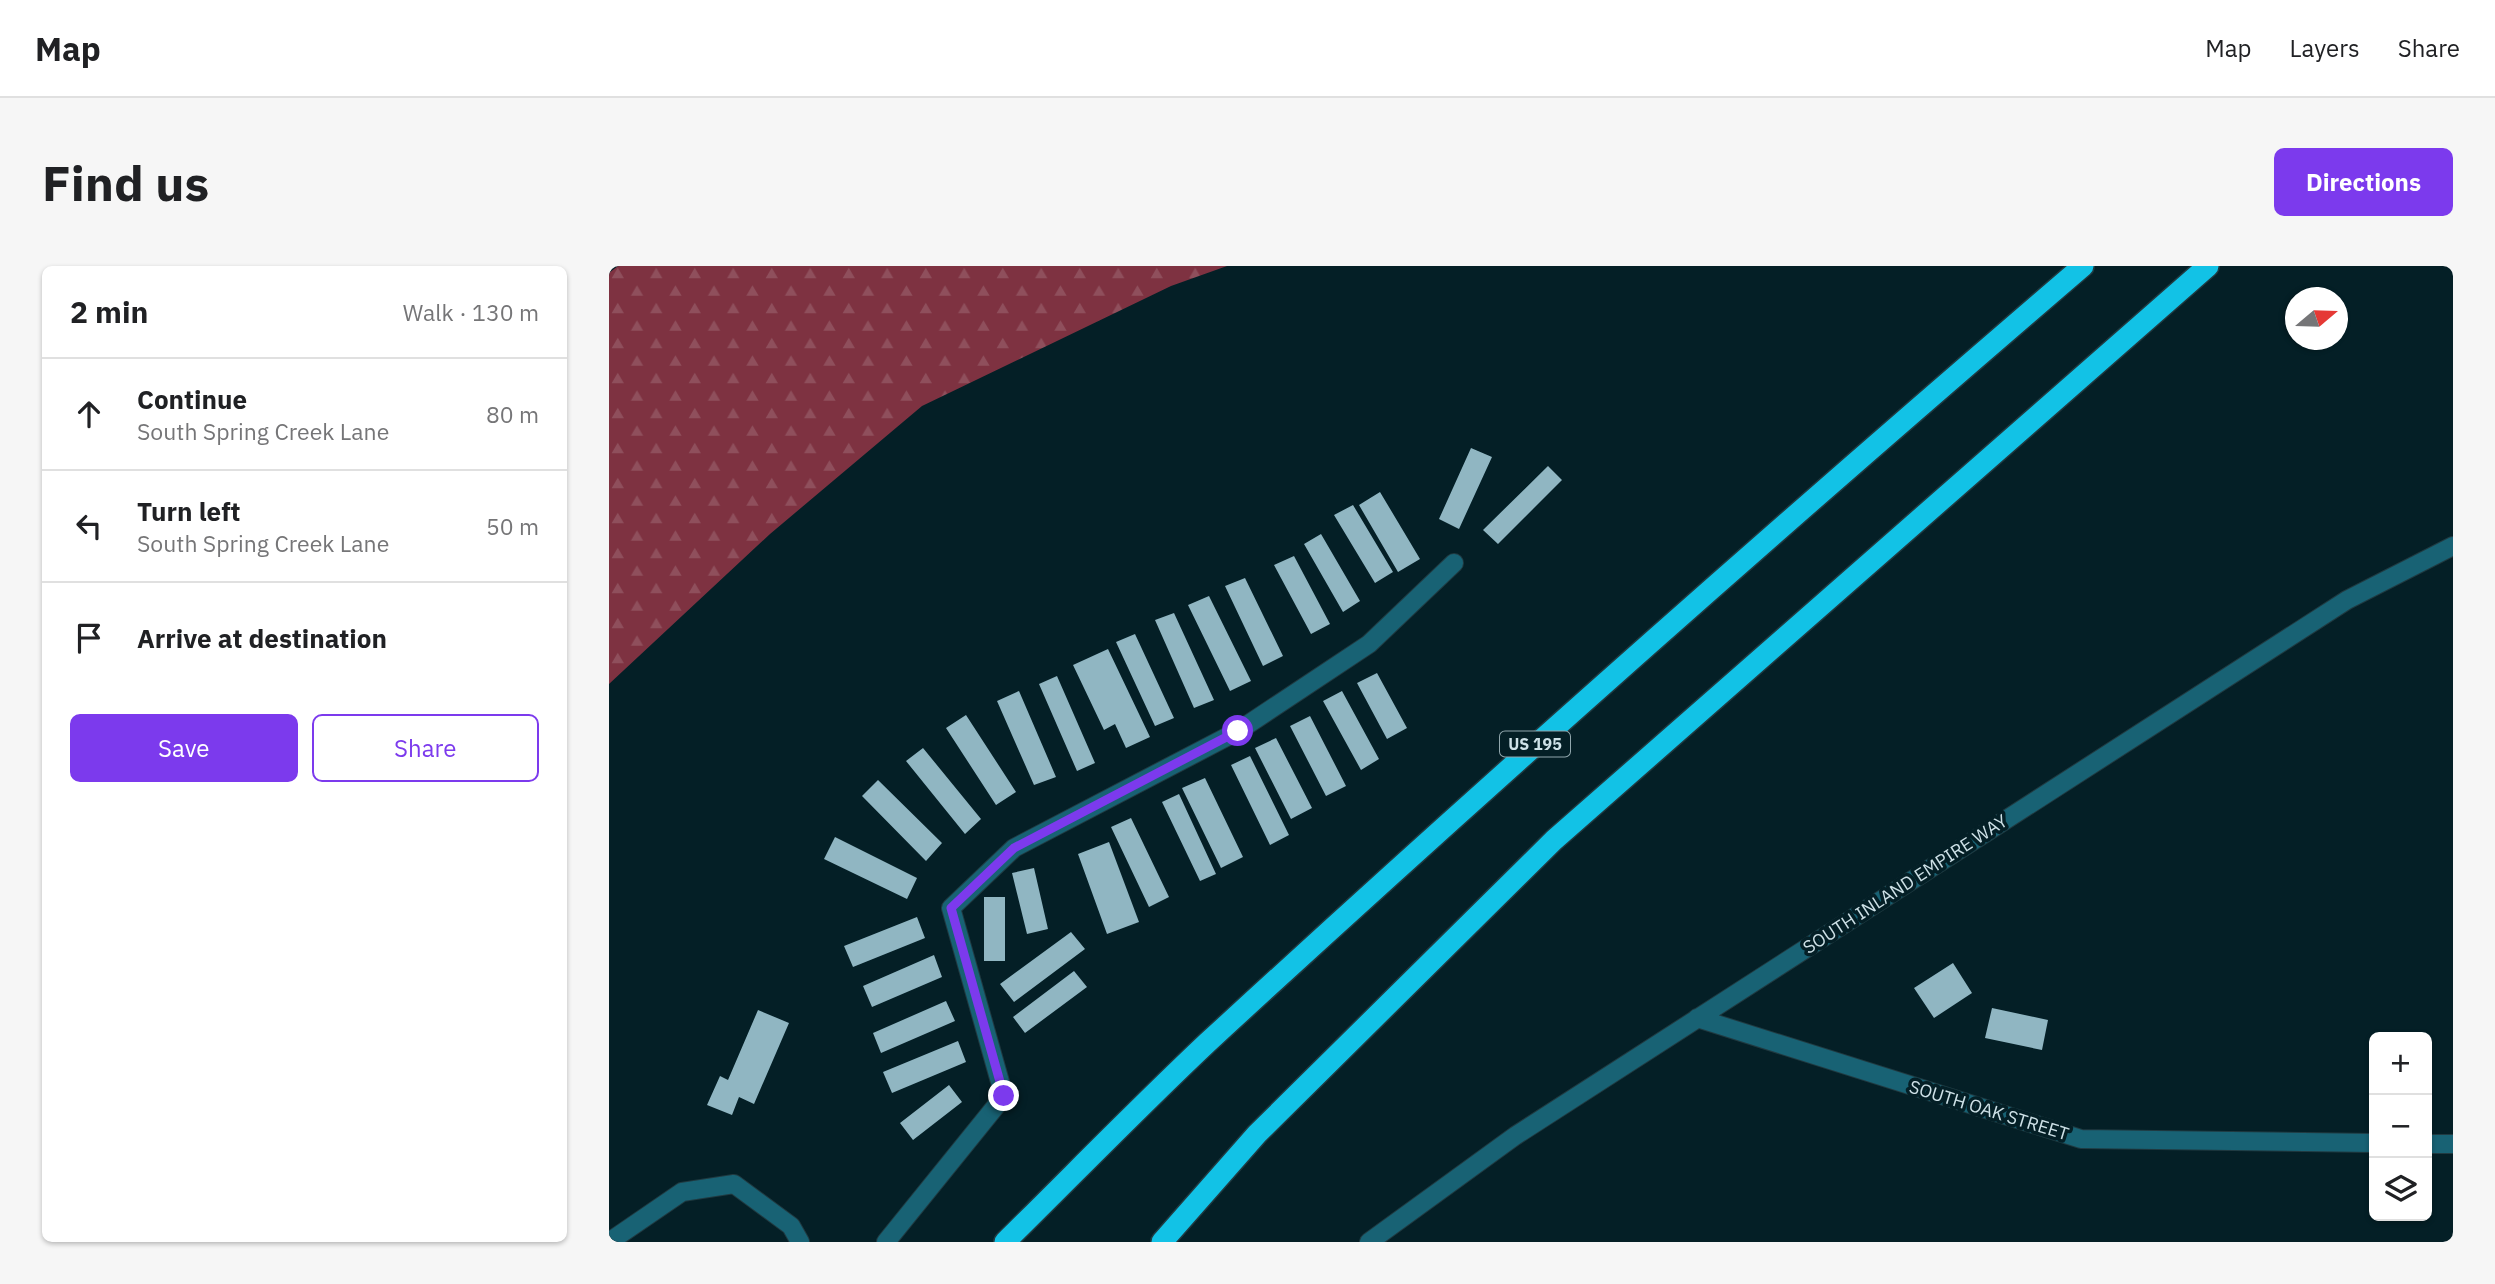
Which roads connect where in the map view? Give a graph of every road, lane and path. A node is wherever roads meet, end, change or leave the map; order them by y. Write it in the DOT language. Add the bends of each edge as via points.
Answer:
graph roads {
  1 [pos="2083,266"];
  2 [pos="2209,266"];
  3 [pos="2453,547"];
  4 [pos="1454,564"];
  5 [pos="1697,1018"];
  6 [pos="2369,1143"];
  7 [pos="2432,1144"];
  8 [pos="2453,1144"];
  9 [pos="609,1242"];
  10 [pos="800,1242"];
  11 [pos="886,1242"];
  12 [pos="1005,1242"];
  13 [pos="1162,1242"];
  14 [pos="1369,1242"];
  1 -- 12 [label="highway, US 195" via="1524,754 1206,1044"];
  2 -- 13 [label="highway" via="1554,841 1257,1133"];
  3 -- 5 [label="street, SOUTH INLAND EMPIRE WAY" via="2347,600"];
  4 -- 11 [label="street" via="1369,644 1238,731 1014,848 951,908 1004,1096"];
  5 -- 6 [label="street, SOUTH OAK STREET" via="2081,1139"];
  5 -- 14 [label="street, SOUTH INLAND EMPIRE WAY" via="1515,1136"];
  7 -- 8 [label="street"];
  9 -- 10 [label="street" via="682,1192 734,1184 791,1226"];
}
